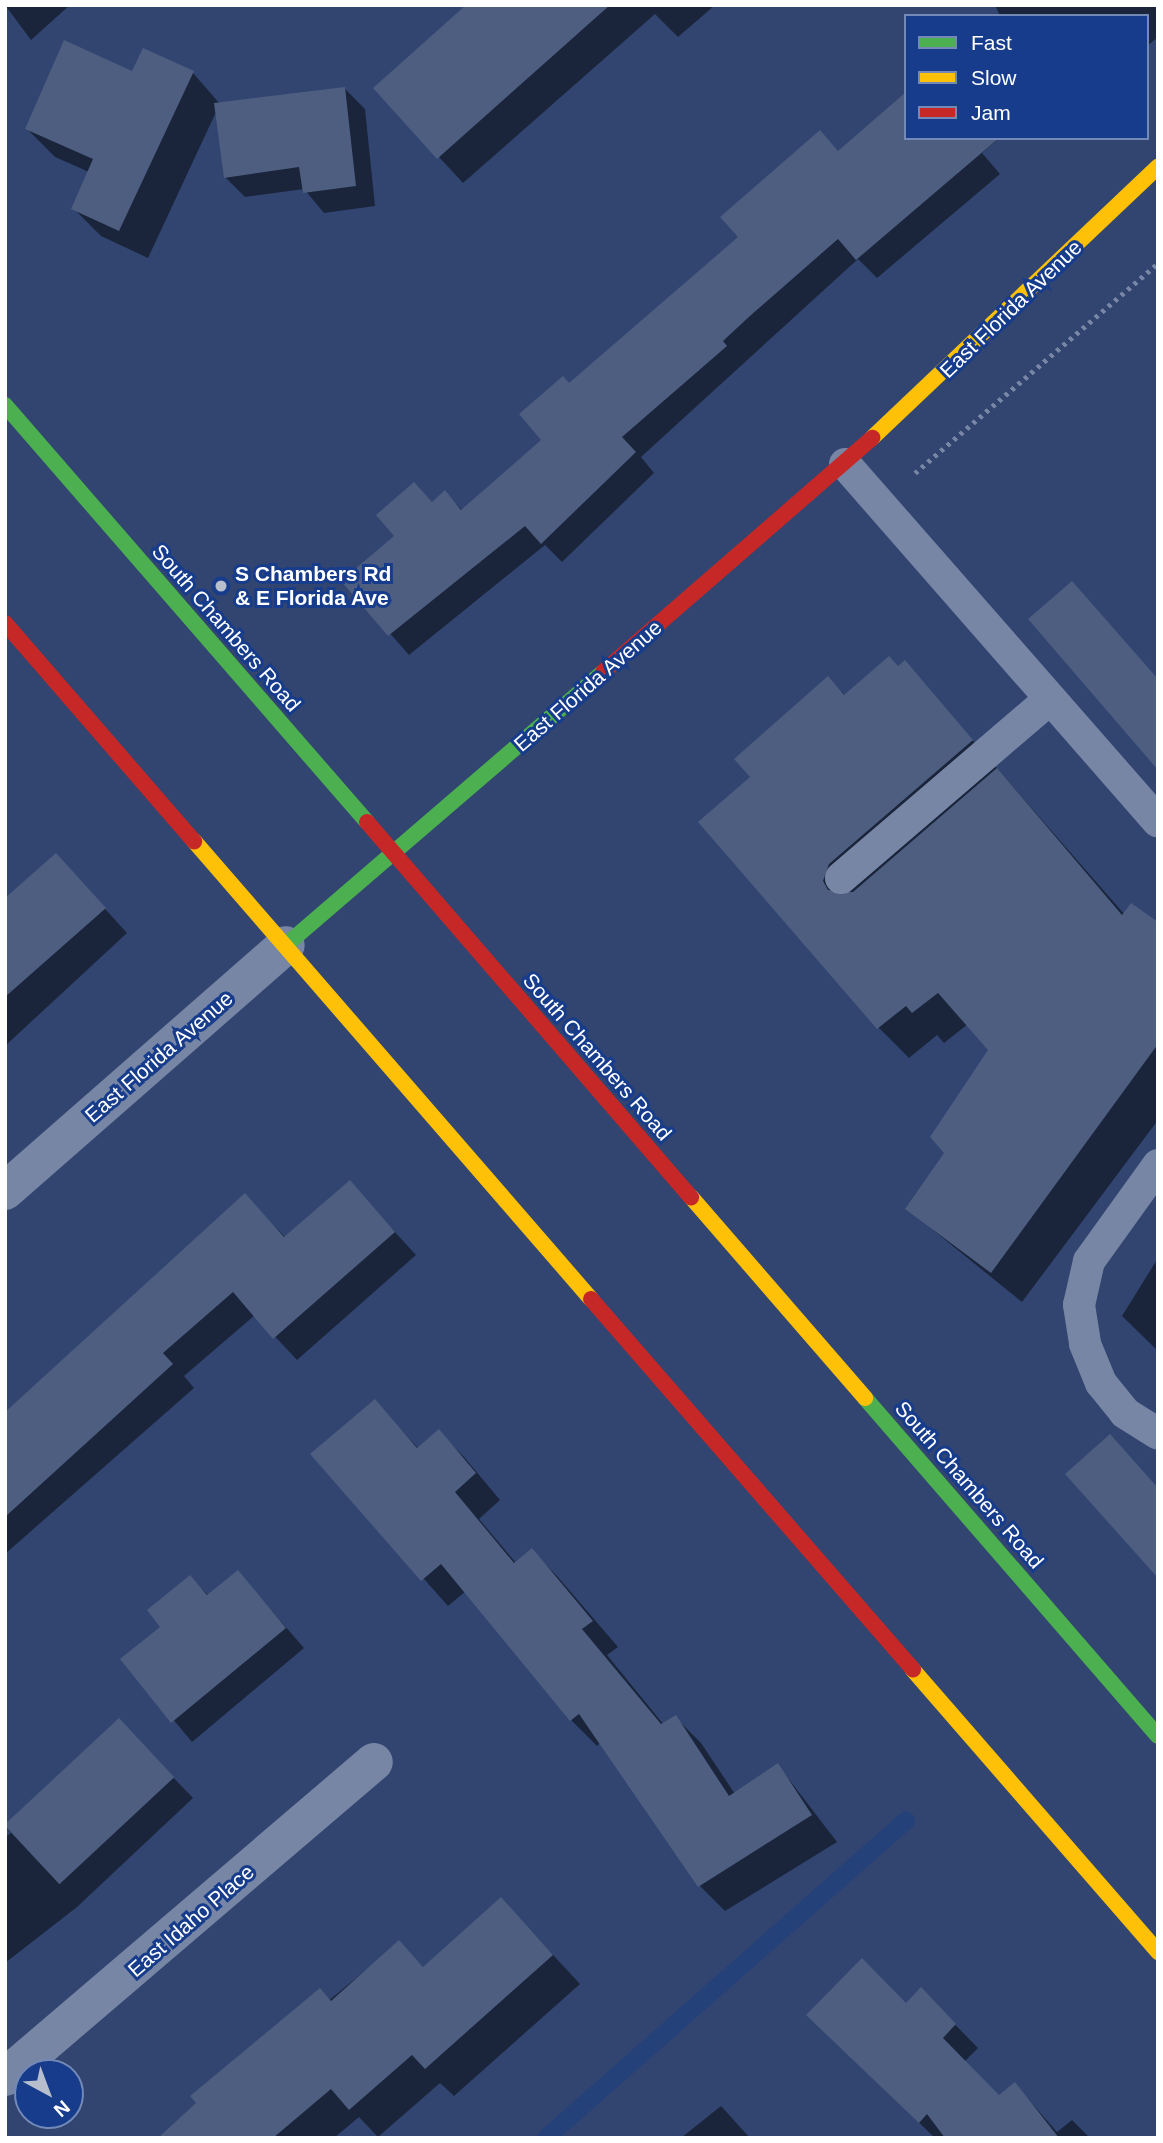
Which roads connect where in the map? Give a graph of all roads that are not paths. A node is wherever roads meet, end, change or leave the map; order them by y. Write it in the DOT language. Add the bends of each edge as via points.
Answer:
graph roads {
  1 [pos="1158,167"];
  2 [pos="5,405"];
  3 [pos="845,464"];
  4 [pos="5,623"];
  5 [pos="1050,699"];
  6 [pos="1158,821"];
  7 [pos="393,854"];
  8 [pos="841,878"];
  9 [pos="286,945"];
  10 [pos="1158,1165"];
  11 [pos="5,1191"];
  12 [pos="1158,1434"];
  13 [pos="1158,1736"];
  14 [pos="374,1762"];
  15 [pos="1158,1952"];
  16 [pos="5,2077"];
  1 -- 3 [label="main road, East Florida Avenue"];
  2 -- 7 [label="main road, South Chambers Road"];
  3 -- 5 [label="lane"];
  3 -- 7 [label="main road, East Florida Avenue"];
  4 -- 9 [label="main road"];
  5 -- 6 [label="lane"];
  5 -- 8 [label="lane"];
  7 -- 9 [label="main road, East Florida Avenue"];
  7 -- 13 [label="main road, South Chambers Road"];
  9 -- 11 [label="street, East Florida Avenue"];
  9 -- 15 [label="main road"];
  10 -- 12 [label="lane" via="1089,1261 1079,1305 1085,1344 1101,1383 1125,1413"];
  14 -- 16 [label="street, East Idaho Place"];
}
